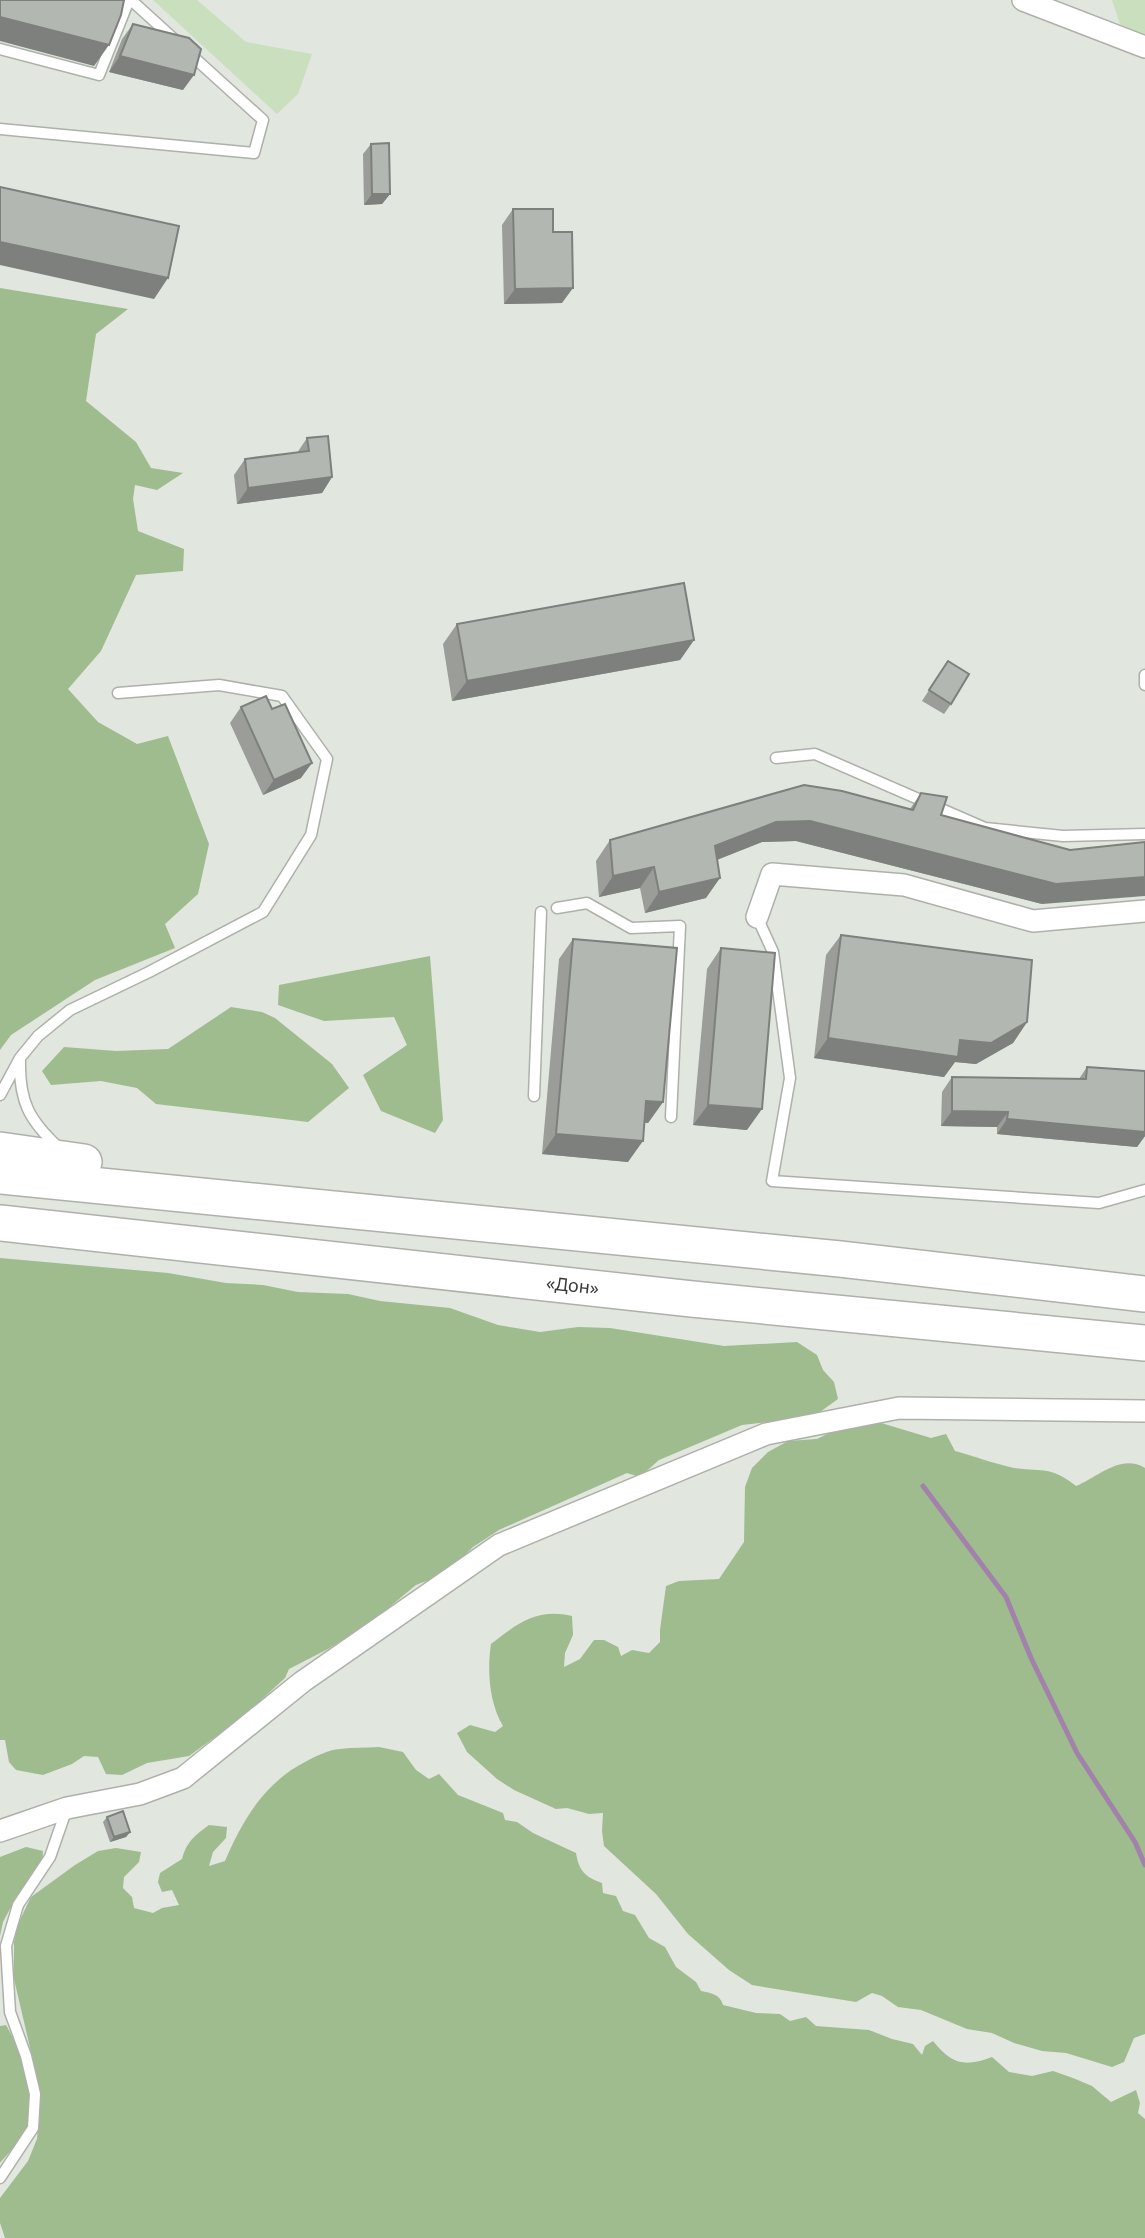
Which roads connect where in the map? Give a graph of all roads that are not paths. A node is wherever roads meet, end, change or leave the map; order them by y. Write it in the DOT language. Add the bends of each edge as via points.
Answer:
graph roads {
  1 [pos="130,0"];
  2 [pos="1023,0"];
  3 [pos="1145,47"];
  4 [pos="0,49"];
  5 [pos="0,129"];
  6 [pos="1145,674"];
  7 [pos="1145,685"];
  8 [pos="117,693"];
  9 [pos="776,758"];
  10 [pos="1145,834"];
  11 [pos="557,908"];
  12 [pos="1145,911"];
  13 [pos="541,912"];
  14 [pos="757,917"];
  15 [pos="20,1058"];
  16 [pos="0,1095"];
  17 [pos="534,1096"];
  18 [pos="671,1117"];
  19 [pos="0,1150"];
  20 [pos="72,1160"];
  21 [pos="0,1176"];
  22 [pos="1145,1190"];
  23 [pos="253,1200"];
  24 [pos="0,1223"];
  25 [pos="1145,1294"];
  26 [pos="1145,1343"];
  27 [pos="1145,1411"];
  28 [pos="67,1808"];
  29 [pos="0,1831"];
  30 [pos="5,2013"];
  31 [pos="0,2178"];
  1 -- 4 [label="lane" via="99,75"];
  1 -- 5 [label="lane" via="263,120 254,153"];
  2 -- 3 [label="street"];
  6 -- 7 [label="lane"];
  8 -- 15 [label="lane" via="219,685 282,696 327,759 312,835 263,912 69,1010"];
  9 -- 10 [label="lane" via="816,754 985,828 1063,836"];
  11 -- 18 [label="lane" via="587,903 631,928 680,926"];
  12 -- 14 [label="street" via="1033,921 904,885 772,874"];
  13 -- 17 [label="lane"];
  14 -- 22 [label="lane" via="773,952 790,1078 772,1181 1099,1203"];
  15 -- 16 [label="lane"];
  15 -- 20 [label="lane" via="20,1087 28,1110 44,1134"];
  19 -- 20 [label="highway"];
  20 -- 23 [label="highway" via="184,1173"];
  21 -- 23 [label="highway"];
  23 -- 25 [label="highway"];
  24 -- 26 [label="highway, «Дон»"];
  27 -- 28 [label="street" via="898,1408 766,1434 499,1545 302,1682 183,1777 140,1794"];
  28 -- 29 [label="street"];
  28 -- 30 [label="lane" via="50,1857 18,1905 6,1946"];
  30 -- 31 [label="lane" via="26,2056 35,2094 33,2128"];
}
